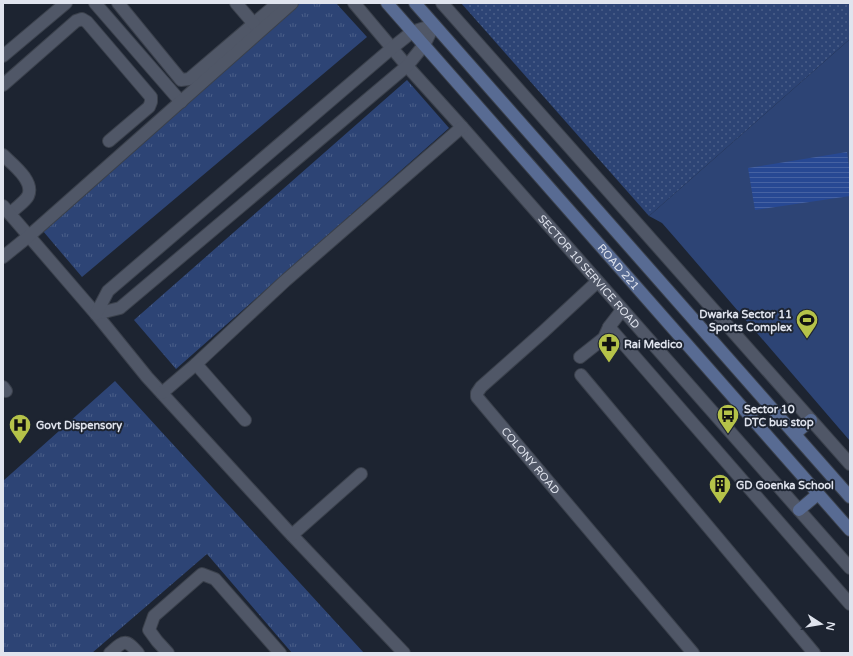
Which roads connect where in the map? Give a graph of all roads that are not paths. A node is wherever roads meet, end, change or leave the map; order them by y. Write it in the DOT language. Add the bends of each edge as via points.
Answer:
graph roads {
  1 [pos="66,3"];
  2 [pos="95,3"];
  3 [pos="117,3"];
  4 [pos="236,3"];
  5 [pos="278,3"];
  6 [pos="292,3"];
  7 [pos="354,3"];
  8 [pos="387,3"];
  9 [pos="415,3"];
  10 [pos="442,3"];
  11 [pos="105,14"];
  12 [pos="254,24"];
  13 [pos="434,25"];
  14 [pos="412,32"];
  15 [pos="424,46"];
  16 [pos="392,48"];
  17 [pos="3,56"];
  18 [pos="407,66"];
  19 [pos="3,85"];
  20 [pos="181,102"];
  21 [pos="462,127"];
  22 [pos="109,142"];
  23 [pos="3,155"];
  24 [pos="6,210"];
  25 [pos="29,236"];
  26 [pos="3,257"];
  27 [pos="597,282"];
  28 [pos="622,310"];
  29 [pos="96,314"];
  30 [pos="610,327"];
  31 [pos="580,357"];
  32 [pos="196,364"];
  33 [pos="581,375"];
  34 [pos="162,393"];
  35 [pos="245,420"];
  36 [pos="811,420"];
  37 [pos="795,434"];
  38 [pos="850,464"];
  39 [pos="361,474"];
  40 [pos="818,494"];
  41 [pos="850,497"];
  42 [pos="800,510"];
  43 [pos="850,530"];
  44 [pos="292,535"];
  45 [pos="850,568"];
  46 [pos="850,604"];
  47 [pos="110,653"];
  48 [pos="138,653"];
  49 [pos="168,653"];
  50 [pos="280,653"];
  51 [pos="404,653"];
  52 [pos="693,653"];
  53 [pos="814,653"];
  1 -- 17 [label="street"];
  2 -- 11 [label="street"];
  3 -- 11 [label="street"];
  3 -- 12 [label="street" via="181,80 190,79"];
  4 -- 12 [label="street"];
  5 -- 12 [label="street"];
  6 -- 20 [label="street"];
  7 -- 16 [label="street, SECTOR 10 SERVICE ROAD"];
  8 -- 14 [label="main road, ROAD 221"];
  9 -- 13 [label="main road, ROAD 221"];
  10 -- 36 [label="street"];
  11 -- 20 [label="street"];
  13 -- 14 [label="street"];
  13 -- 15 [label="street"];
  13 -- 37 [label="main road, ROAD 221"];
  14 -- 15 [label="main road, ROAD 221"];
  14 -- 16 [label="street"];
  15 -- 18 [label="street"];
  15 -- 40 [label="main road, ROAD 221"];
  16 -- 18 [label="street, SECTOR 10 SERVICE ROAD"];
  16 -- 29 [label="street" via="108,291"];
  18 -- 21 [label="street, SECTOR 10 SERVICE ROAD"];
  18 -- 29 [label="street" via="120,308"];
  19 -- 22 [label="street" via="76,21 82,19 151,97 152,102 149,106"];
  20 -- 25 [label="street"];
  21 -- 27 [label="street, SECTOR 10 SERVICE ROAD"];
  21 -- 32 [label="street" via="286,281"];
  23 -- 24 [label="street" via="24,176 29,188 28,196"];
  24 -- 25 [label="street"];
  25 -- 26 [label="street"];
  25 -- 29 [label="street"];
  27 -- 28 [label="street, SECTOR 10 SERVICE ROAD"];
  27 -- 52 [label="street, COLONY ROAD" via="480,387 477,397"];
  28 -- 30 [label="street"];
  28 -- 42 [label="street, SECTOR 10 SERVICE ROAD"];
  29 -- 34 [label="street"];
  30 -- 31 [label="street" via="604,338"];
  30 -- 46 [label="street"];
  32 -- 34 [label="street"];
  32 -- 35 [label="street"];
  33 -- 53 [label="street"];
  34 -- 44 [label="street"];
  36 -- 37 [label="main road"];
  36 -- 38 [label="street"];
  37 -- 41 [label="main road, ROAD 221"];
  39 -- 44 [label="street"];
  40 -- 42 [label="main road"];
  40 -- 43 [label="main road, ROAD 221"];
  42 -- 45 [label="street, SECTOR 10 SERVICE ROAD"];
  44 -- 51 [label="street"];
  47 -- 48 [label="street" via="122,642 130,644"];
  49 -- 50 [label="street" via="149,630 154,616 202,574 215,579"];
}
